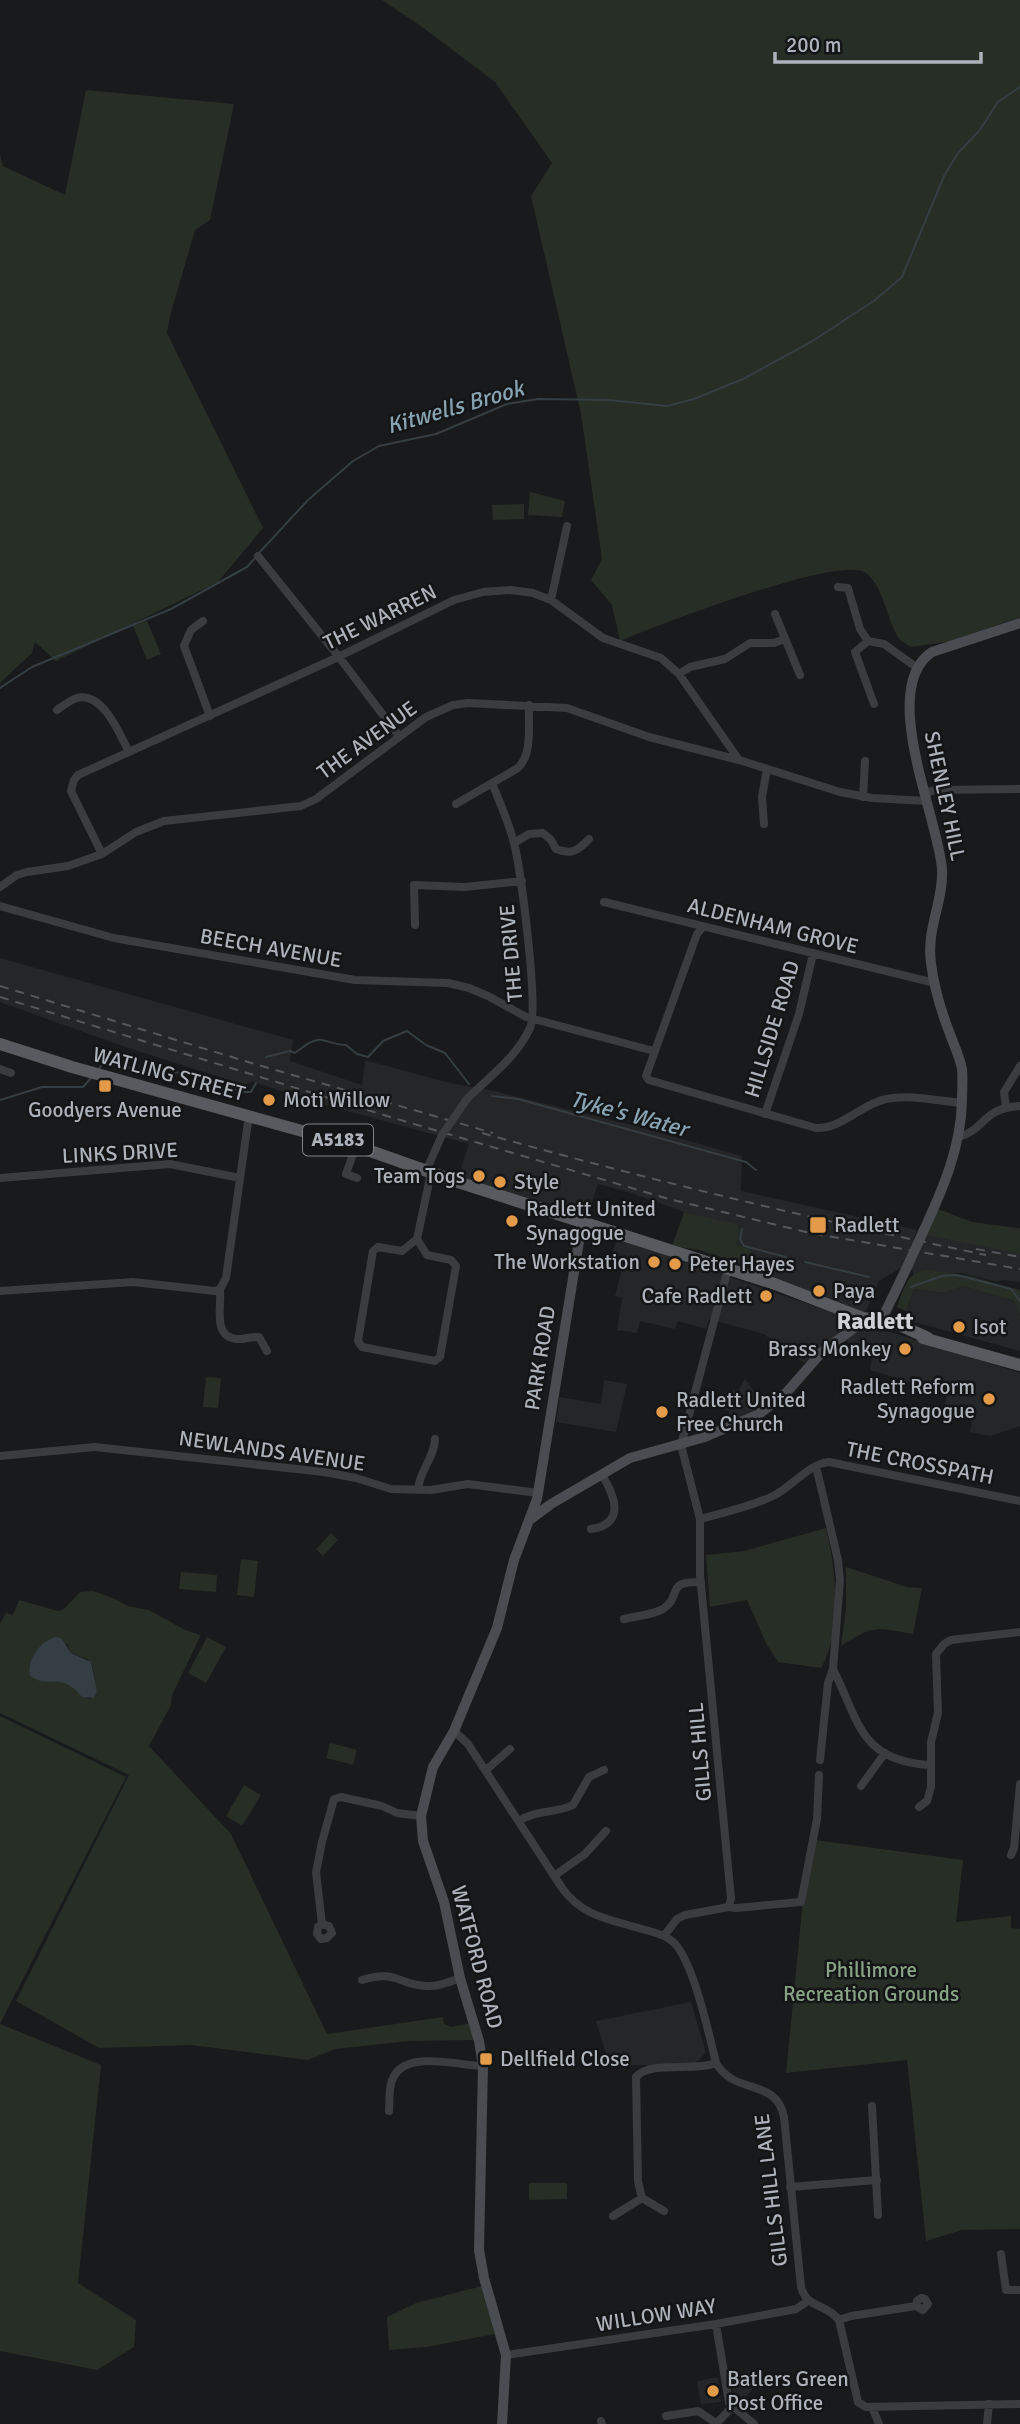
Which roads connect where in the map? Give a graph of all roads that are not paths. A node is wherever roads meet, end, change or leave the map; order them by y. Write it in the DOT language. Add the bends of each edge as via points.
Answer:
graph roads {
  1 [pos="567,526"];
  2 [pos="258,556"];
  3 [pos="838,587"];
  4 [pos="551,600"];
  5 [pos="775,614"];
  6 [pos="203,621"];
  7 [pos="1020,623"];
  8 [pos="785,639"];
  9 [pos="868,641"];
  10 [pos="339,657"];
  11 [pos="916,667"];
  12 [pos="679,674"];
  13 [pos="800,675"];
  14 [pos="874,704"];
  15 [pos="529,705"];
  16 [pos="57,710"];
  17 [pos="210,716"];
  18 [pos="399,736"];
  19 [pos="129,752"];
  20 [pos="739,760"];
  21 [pos="865,761"];
  22 [pos="767,769"];
  23 [pos="492,783"];
  24 [pos="1020,789"];
  25 [pos="863,797"];
  26 [pos="925,797"];
  27 [pos="456,804"];
  28 [pos="764,824"];
  29 [pos="589,839"];
  30 [pos="514,843"];
  31 [pos="102,854"];
  32 [pos="522,881"];
  33 [pos="0,887"];
  34 [pos="604,902"];
  35 [pos="0,906"];
  36 [pos="415,925"];
  37 [pos="703,927"];
  38 [pos="813,954"];
  39 [pos="934,983"];
  40 [pos="534,1019"];
  41 [pos="0,1044"];
  42 [pos="654,1051"];
  43 [pos="1020,1066"];
  44 [pos="0,1069"];
  45 [pos="11,1073"];
  46 [pos="962,1103"];
  47 [pos="1020,1106"];
  48 [pos="1006,1107"];
  49 [pos="765,1114"];
  50 [pos="249,1115"];
  51 [pos="959,1137"];
  52 [pos="356,1146"];
  53 [pos="428,1172"];
  54 [pos="0,1178"];
  55 [pos="240,1178"];
  56 [pos="357,1178"];
  57 [pos="582,1223"];
  58 [pos="417,1240"];
  59 [pos="728,1269"];
  60 [pos="220,1289"];
  61 [pos="0,1291"];
  62 [pos="863,1318"];
  63 [pos="884,1322"];
  64 [pos="267,1351"];
  65 [pos="1020,1365"];
  66 [pos="435,1439"];
  67 [pos="681,1445"];
  68 [pos="0,1457"];
  69 [pos="816,1466"];
  70 [pos="602,1475"];
  71 [pos="418,1490"];
  72 [pos="538,1496"];
  73 [pos="1020,1501"];
  74 [pos="551,1504"];
  75 [pos="700,1519"];
  76 [pos="530,1520"];
  77 [pos="591,1529"];
  78 [pos="701,1582"];
  79 [pos="624,1619"];
  80 [pos="1020,1632"];
  81 [pos="833,1669"];
  82 [pos="454,1731"];
  83 [pos="510,1749"];
  84 [pos="884,1753"];
  85 [pos="820,1760"];
  86 [pos="930,1765"];
  87 [pos="486,1770"];
  88 [pos="604,1770"];
  89 [pos="819,1775"];
  90 [pos="1020,1784"];
  91 [pos="861,1786"];
  92 [pos="919,1807"];
  93 [pos="421,1816"];
  94 [pos="519,1821"];
  95 [pos="606,1831"];
  96 [pos="1011,1855"];
  97 [pos="554,1876"];
  98 [pos="729,1907"];
  99 [pos="322,1924"];
  100 [pos="664,1936"];
  101 [pos="460,1978"];
  102 [pos="362,1980"];
  103 [pos="716,2063"];
  104 [pos="483,2066"];
  105 [pos="872,2106"];
  106 [pos="389,2111"];
  107 [pos="877,2180"];
  108 [pos="790,2187"];
  109 [pos="642,2197"];
  110 [pos="664,2211"];
  111 [pos="878,2215"];
  112 [pos="613,2216"];
  113 [pos="1002,2254"];
  114 [pos="1020,2290"];
  115 [pos="808,2301"];
  116 [pos="916,2306"];
  117 [pos="839,2320"];
  118 [pos="716,2324"];
  119 [pos="506,2355"];
  120 [pos="989,2404"];
  121 [pos="1020,2404"];
  122 [pos="732,2407"];
  123 [pos="872,2407"];
  124 [pos="666,2416"];
  125 [pos="716,2423"];
  126 [pos="502,2424"];
  127 [pos="754,2424"];
  128 [pos="879,2424"];
  129 [pos="987,2424"];
  1 -- 4 [label="street"];
  2 -- 10 [label="street"];
  3 -- 9 [label="street" via="848,588"];
  4 -- 10 [label="street, THE WARREN" via="511,590 470,595"];
  4 -- 12 [label="street, THE WARREN" via="603,638 653,654"];
  5 -- 8 [label="street"];
  6 -- 17 [label="street" via="191,630 184,646"];
  7 -- 11 [label="main road" via="932,652"];
  8 -- 12 [label="street" via="750,643 725,659"];
  8 -- 13 [label="street"];
  9 -- 11 [label="street" via="884,644"];
  9 -- 14 [label="street" via="855,654"];
  10 -- 17 [label="street, THE WARREN"];
  10 -- 18 [label="street"];
  11 -- 26 [label="main road, SHENLEY HILL" via="910,713"];
  12 -- 20 [label="street, THE WARREN"];
  15 -- 18 [label="street, THE AVENUE" via="453,705"];
  15 -- 20 [label="street, THE AVENUE" via="566,708 649,737"];
  15 -- 23 [label="street" via="528,754 518,768"];
  16 -- 19 [label="street" via="76,698 90,699 108,714"];
  17 -- 19 [label="street, THE WARREN"];
  18 -- 31 [label="street, THE AVENUE" via="302,806 164,821"];
  19 -- 31 [label="street, THE WARREN" via="78,775 71,785"];
  20 -- 22 [label="street, THE AVENUE"];
  21 -- 25 [label="street"];
  22 -- 25 [label="street, THE AVENUE"];
  22 -- 28 [label="street"];
  23 -- 27 [label="street"];
  23 -- 30 [label="street, THE DRIVE"];
  24 -- 26 [label="street, THE AVENUE" via="936,790"];
  25 -- 26 [label="street, THE AVENUE"];
  26 -- 39 [label="main road, SHENLEY HILL" via="942,872 930,943"];
  29 -- 30 [label="street" via="569,852 556,849 543,833 529,834"];
  30 -- 32 [label="street, THE DRIVE"];
  31 -- 33 [label="street, THE AVENUE" via="17,875"];
  32 -- 36 [label="street" via="464,887 414,885"];
  32 -- 40 [label="street, THE DRIVE"];
  34 -- 37 [label="street, ALDENHAM GROVE"];
  35 -- 40 [label="street, BEECH AVENUE" via="114,937 355,981 469,988"];
  37 -- 38 [label="street, ALDENHAM GROVE"];
  37 -- 42 [label="street"];
  38 -- 39 [label="street, ALDENHAM GROVE"];
  38 -- 49 [label="street, HILLSIDE ROAD" via="799,1014"];
  39 -- 46 [label="main road, SHENLEY HILL" via="962,1068"];
  40 -- 42 [label="street, BEECH AVENUE"];
  40 -- 53 [label="street, THE DRIVE, bridge" via="512,1057 467,1099 442,1135"];
  41 -- 50 [label="main road, WATLING STREET / A5183"];
  42 -- 49 [label="street" via="646,1076 653,1083"];
  43 -- 48 [label="street" via="1004,1092"];
  44 -- 45 [label="street"];
  46 -- 49 [label="street" via="885,1099 825,1128"];
  46 -- 51 [label="main road, SHENLEY HILL"];
  47 -- 48 [label="street"];
  48 -- 51 [label="street"];
  50 -- 52 [label="main road, WATLING STREET / A5183"];
  50 -- 55 [label="street"];
  51 -- 63 [label="main road, SHENLEY HILL, bridge"];
  52 -- 53 [label="main road, WATLING STREET / A5183"];
  52 -- 56 [label="street" via="346,1174"];
  53 -- 57 [label="main road, WATLING STREET / A5183"];
  53 -- 58 [label="street, THE DRIVE"];
  54 -- 55 [label="street, LINKS DRIVE" via="170,1164"];
  55 -- 60 [label="street" via="226,1278"];
  57 -- 59 [label="main road, WATLING STREET / A5183"];
  57 -- 72 [label="main road, PARK ROAD"];
  58 -- 58 [label="street" via="427,1255 451,1260 456,1266 440,1357 435,1361 362,1347 358,1341 373,1251 378,1247 402,1251"];
  59 -- 62 [label="main road, WATLING STREET / A5183"];
  59 -- 67 [label="street"];
  60 -- 61 [label="street" via="133,1282"];
  60 -- 64 [label="street" via="219,1322 226,1334 239,1339 259,1337"];
  62 -- 63 [label="main road, WATLING STREET / A5183"];
  62 -- 67 [label="main road" via="759,1414"];
  63 -- 65 [label="main road, WATLING STREET / A5183"];
  66 -- 71 [label="street"];
  67 -- 70 [label="main road" via="630,1458"];
  67 -- 75 [label="street, GILLS HILL"];
  68 -- 71 [label="street, NEWLANDS AVENUE" via="95,1447 285,1467 356,1478 387,1489"];
  69 -- 73 [label="street, THE CROSSPATH" via="829,1462"];
  69 -- 75 [label="street, THE CROSSPATH" via="776,1495"];
  69 -- 81 [label="street" via="840,1580"];
  70 -- 74 [label="main road"];
  70 -- 77 [label="street" via="614,1494 614,1511 609,1521"];
  71 -- 72 [label="street, NEWLANDS AVENUE" via="468,1484"];
  72 -- 74 [label="main road"];
  72 -- 76 [label="main road, WATFORD ROAD"];
  74 -- 76 [label="main road"];
  75 -- 78 [label="street, GILLS HILL"];
  76 -- 82 [label="main road, WATFORD ROAD" via="514,1560 497,1628"];
  78 -- 79 [label="street" via="680,1584 662,1610"];
  78 -- 98 [label="street, GILLS HILL" via="732,1899"];
  80 -- 86 [label="street" via="951,1640 940,1649 935,1662 938,1713"];
  81 -- 84 [label="street" via="855,1721"];
  81 -- 85 [label="street"];
  82 -- 87 [label="street"];
  82 -- 93 [label="main road, WATFORD ROAD" via="433,1767"];
  83 -- 87 [label="street"];
  84 -- 86 [label="street" via="910,1764"];
  84 -- 91 [label="street"];
  86 -- 92 [label="street" via="927,1801"];
  87 -- 94 [label="street"];
  88 -- 94 [label="street" via="589,1777 573,1805 535,1812"];
  89 -- 98 [label="street" via="817,1819 801,1902"];
  90 -- 96 [label="street"];
  93 -- 99 [label="street" via="334,1799 316,1872"];
  93 -- 101 [label="main road, WATFORD ROAD" via="423,1841 444,1902"];
  94 -- 97 [label="street"];
  95 -- 97 [label="street"];
  97 -- 100 [label="street" via="585,1911"];
  98 -- 100 [label="street" via="685,1915"];
  100 -- 103 [label="street" via="678,1947 689,1970"];
  101 -- 102 [label="street" via="429,1986 387,1974"];
  101 -- 104 [label="main road, WATFORD ROAD"];
  103 -- 108 [label="street, GILLS HILL LANE" via="733,2081 760,2088 779,2104"];
  103 -- 109 [label="street" via="639,2073 635,2082"];
  104 -- 106 [label="street" via="442,2061 404,2066 391,2081"];
  104 -- 119 [label="main road, WATFORD ROAD" via="479,2250"];
  105 -- 107 [label="street"];
  107 -- 108 [label="street"];
  107 -- 111 [label="street"];
  108 -- 115 [label="street, GILLS HILL LANE" via="801,2287"];
  109 -- 110 [label="street"];
  109 -- 112 [label="street"];
  113 -- 114 [label="street" via="1006,2290"];
  115 -- 117 [label="street"];
  115 -- 118 [label="street, WILLOW WAY" via="796,2309"];
  116 -- 117 [label="street"];
  117 -- 123 [label="street" via="855,2396 862,2405"];
  118 -- 119 [label="street, WILLOW WAY"];
  118 -- 122 [label="street"];
  119 -- 126 [label="main road, WATFORD ROAD"];
  120 -- 121 [label="street"];
  120 -- 123 [label="street"];
  120 -- 129 [label="street"];
  122 -- 125 [label="street"];
  122 -- 127 [label="street"];
  123 -- 128 [label="street"];
  124 -- 125 [label="street" via="698,2411"];
}
